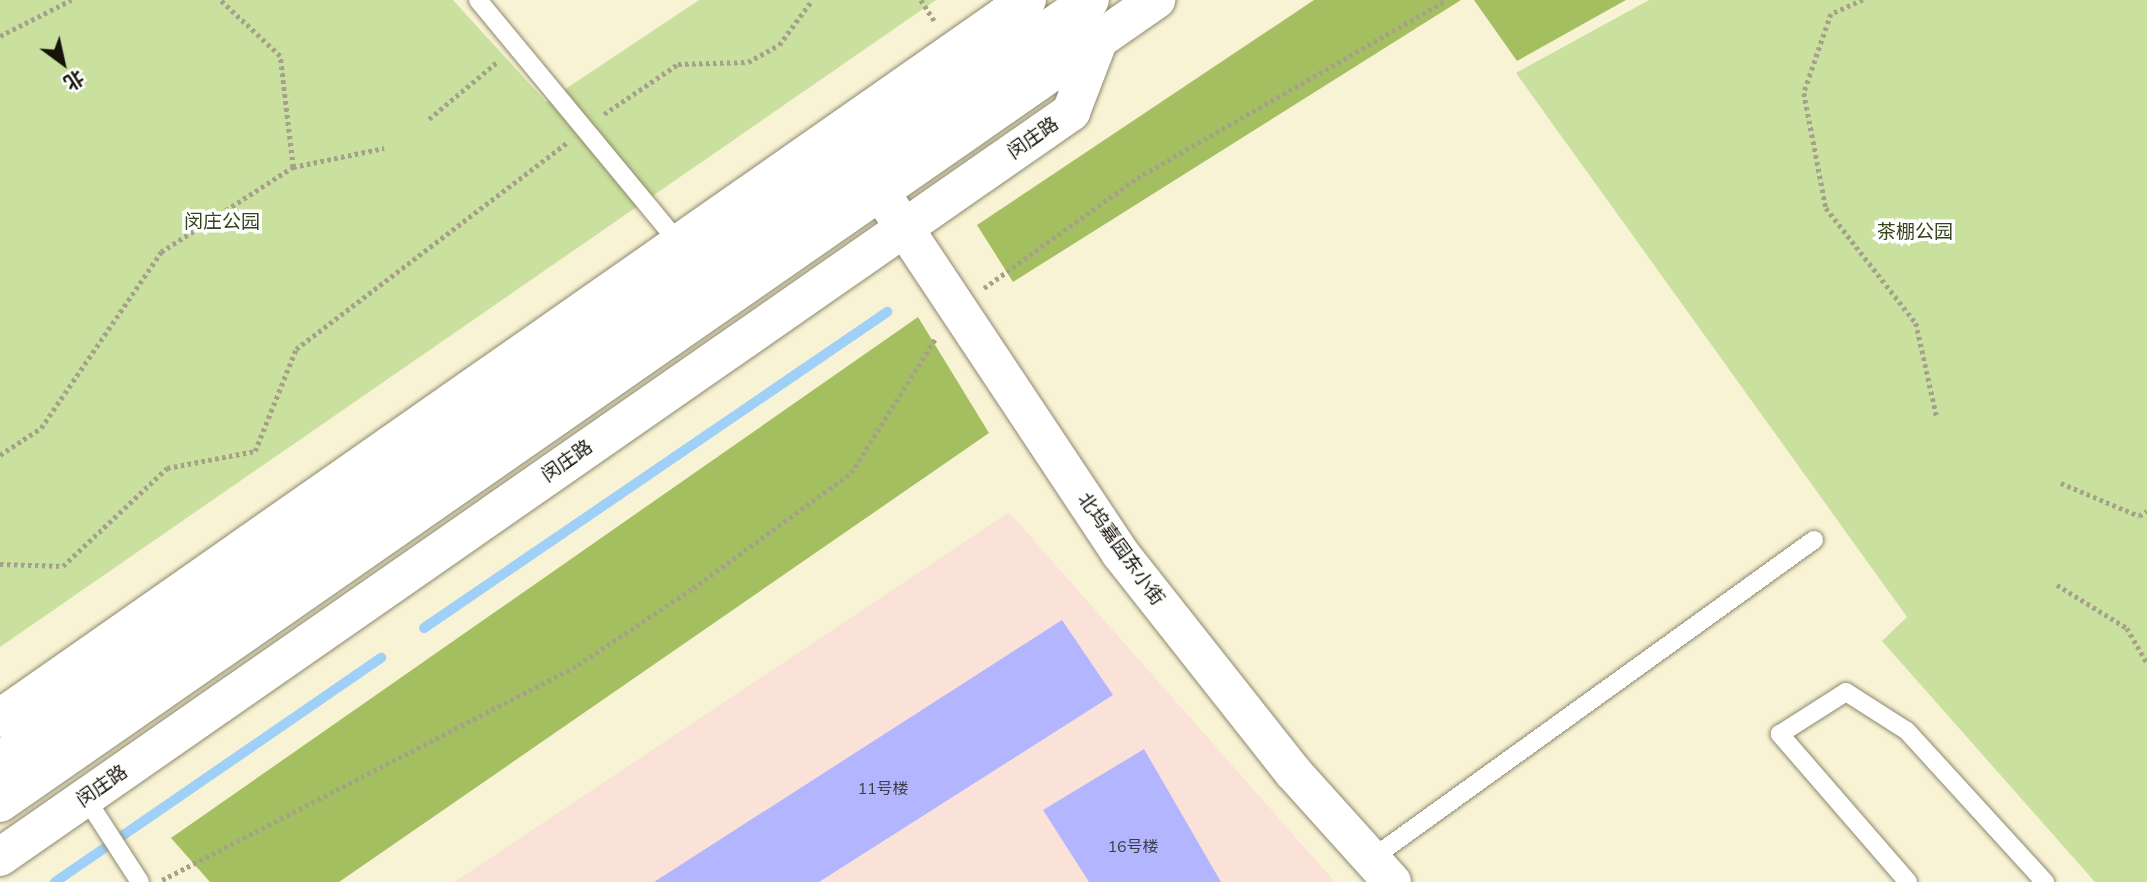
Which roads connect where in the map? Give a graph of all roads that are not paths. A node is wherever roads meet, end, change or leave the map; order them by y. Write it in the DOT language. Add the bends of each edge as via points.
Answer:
graph roads {
  1 [pos="478,0"];
  2 [pos="1027,0"];
  3 [pos="1090,0"];
  4 [pos="1156,0"];
  5 [pos="1099,39"];
  6 [pos="880,192"];
  7 [pos="904,228"];
  8 [pos="679,243"];
  9 [pos="1814,540"];
  10 [pos="0,718"];
  11 [pos="0,761"];
  12 [pos="85,797"];
  13 [pos="0,803"];
  14 [pos="0,857"];
  15 [pos="1382,870"];
  16 [pos="140,882"];
  17 [pos="1908,882"];
  18 [pos="2045,882"];
  1 -- 8 [label="lane"];
  2 -- 8 [label="street"];
  3 -- 11 [label="street"];
  4 -- 5 [label="street"];
  5 -- 6 [label="street"];
  5 -- 7 [label="street, 闵庄路" via="1071,111"];
  6 -- 7 [label="street, 北坞嘉园东小街"];
  6 -- 13 [label="street"];
  7 -- 12 [label="street, 闵庄路"];
  7 -- 15 [label="street, 北坞嘉园东小街" via="1120,553 1293,772"];
  8 -- 10 [label="street"];
  9 -- 15 [label="lane"];
  12 -- 14 [label="street, 闵庄路"];
  12 -- 16 [label="lane"];
  17 -- 18 [label="lane" via="1780,734 1846,692 1907,731"];
}
